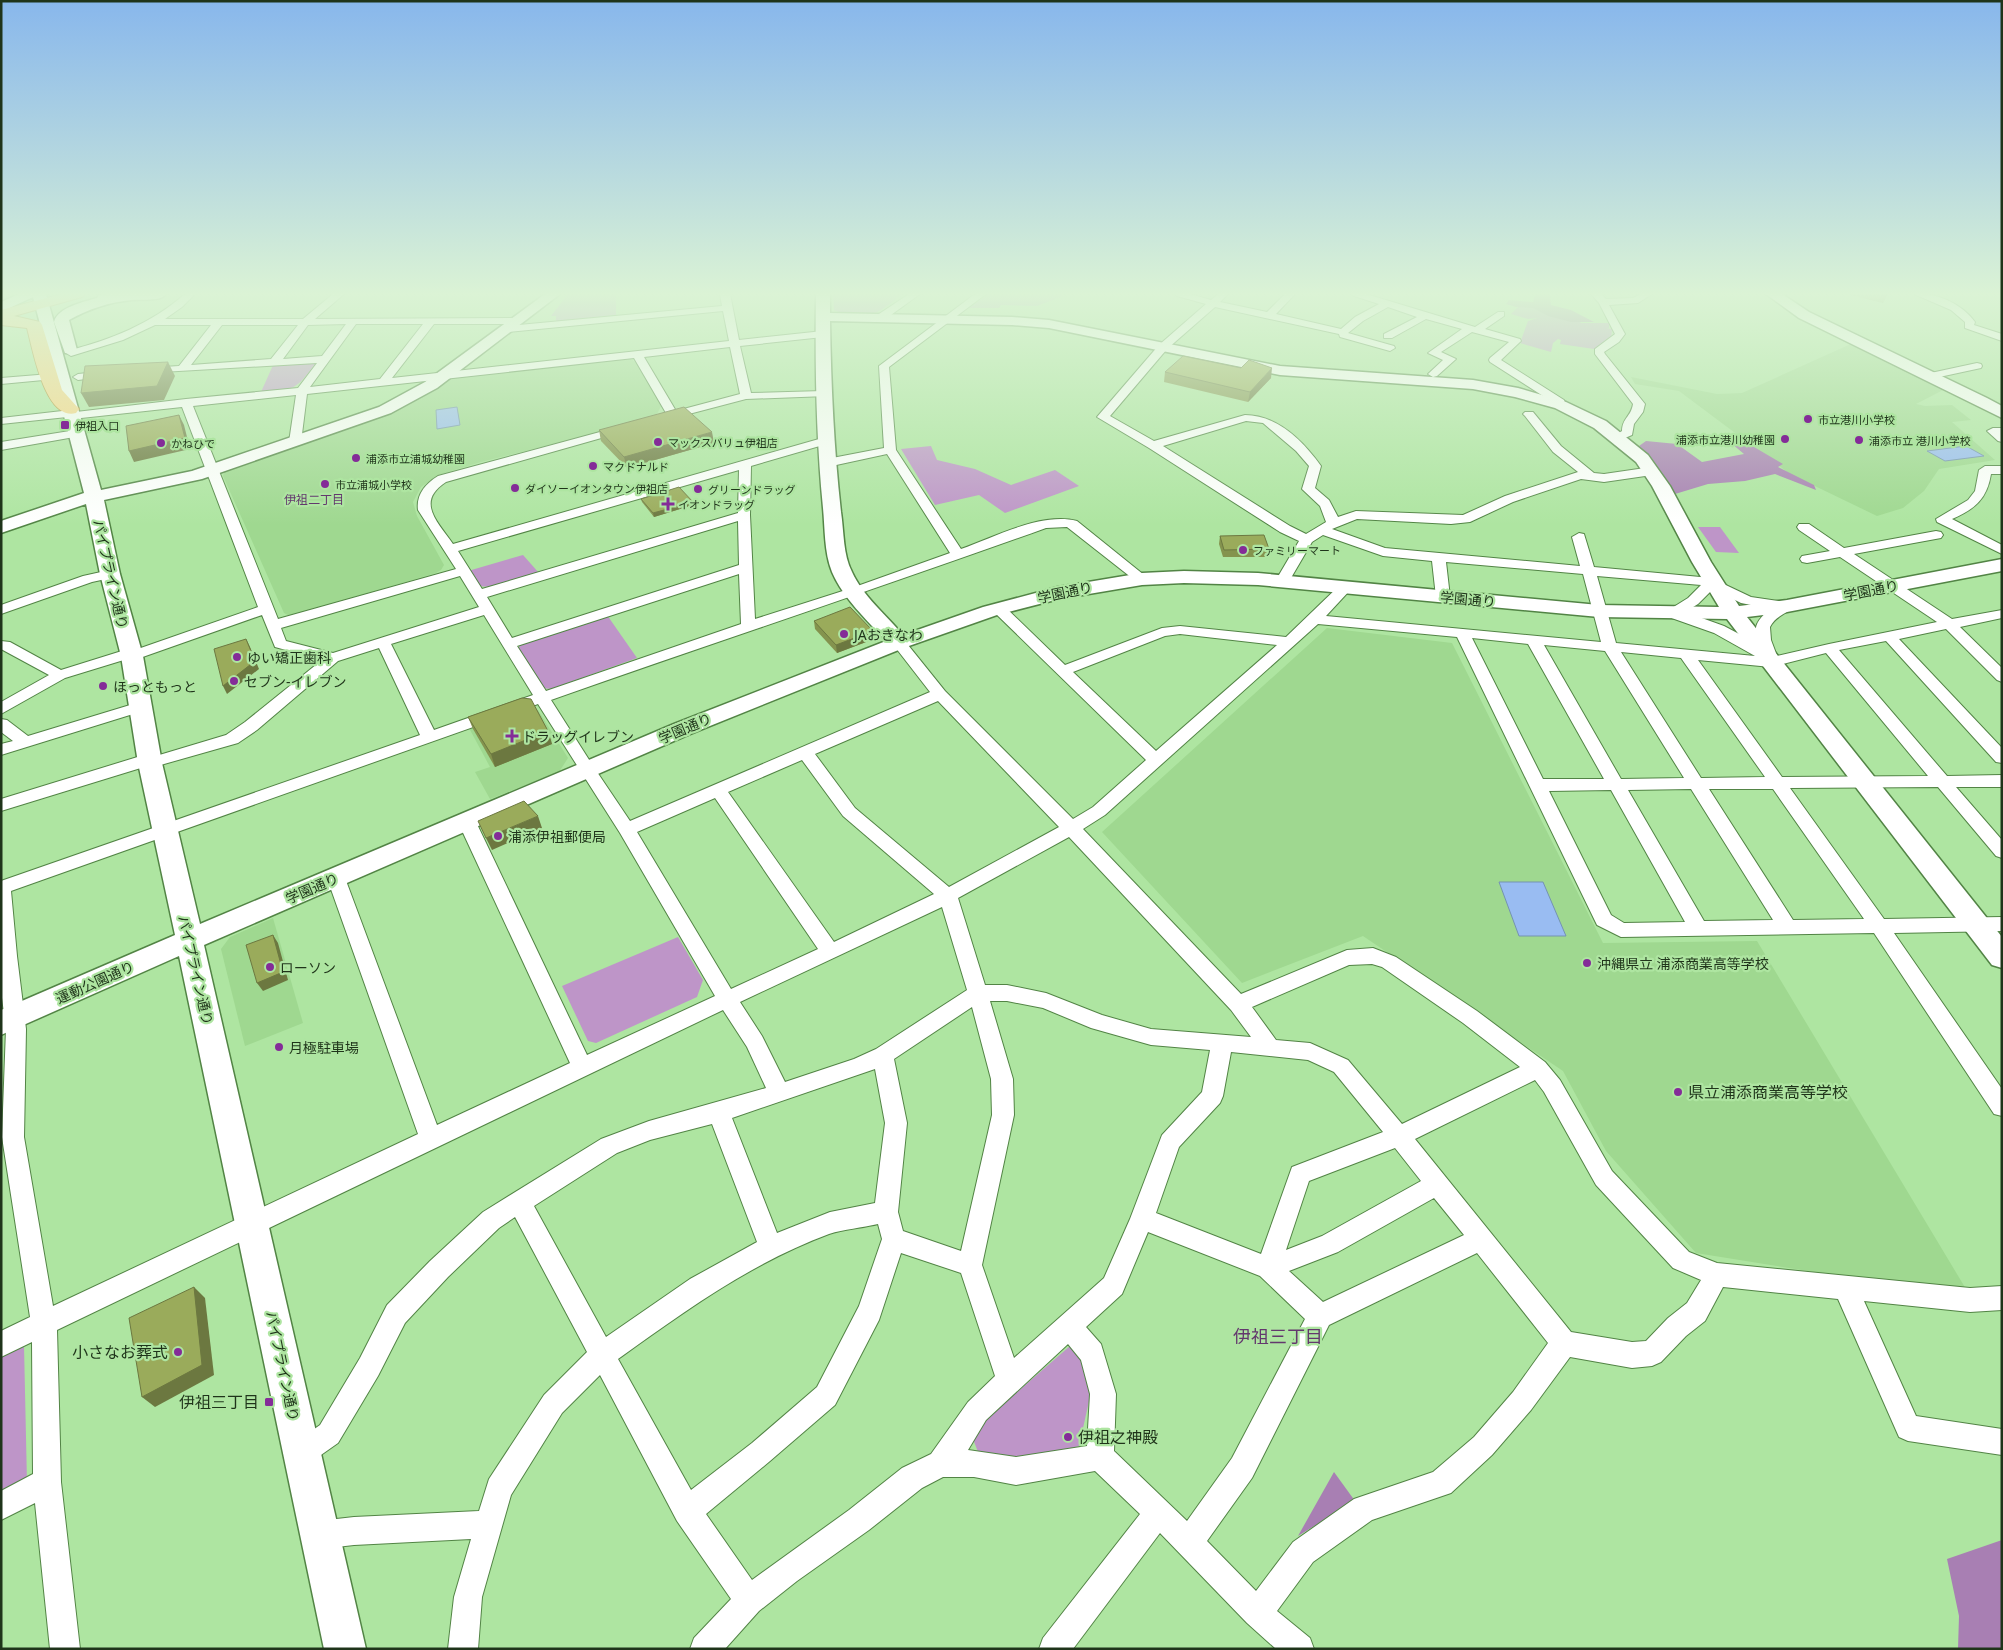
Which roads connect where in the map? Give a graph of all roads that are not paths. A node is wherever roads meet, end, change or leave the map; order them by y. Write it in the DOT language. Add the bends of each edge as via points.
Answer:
graph roads {
  1 [pos="48,371"];
  2 [pos="58,371"];
  3 [pos="76,371"];
  4 [pos="147,371"];
  5 [pos="317,371"];
  6 [pos="392,371"];
  7 [pos="451,371"];
  8 [pos="476,371"];
  9 [pos="647,371"];
  10 [pos="740,371"];
  11 [pos="823,371"];
  12 [pos="884,371"];
  13 [pos="1142,371"];
  14 [pos="1287,371"];
  15 [pos="1437,371"];
  16 [pos="1511,371"];
  17 [pos="1613,371"];
  18 [pos="1920,371"];
  19 [pos="1954,371"];
  20 [pos="135,372"];
  21 [pos="116,373"];
  22 [pos="447,374"];
  23 [pos="1433,374"];
  24 [pos="1930,376"];
  25 [pos="50,377"];
  26 [pos="78,378"];
  27 [pos="1,380"];
  28 [pos="384,381"];
  29 [pos="302,390"];
  30 [pos="823,394"];
  31 [pos="746,396"];
  32 [pos="186,402"];
  33 [pos="1560,406"];
  34 [pos="1529,414"];
  35 [pos="2002,414"];
  36 [pos="673,415"];
  37 [pos="72,418"];
  38 [pos="654,420"];
  39 [pos="1,422"];
  40 [pos="635,425"];
  41 [pos="2002,431"];
  42 [pos="1618,436"];
  43 [pos="2002,439"];
  44 [pos="826,441"];
  45 [pos="295,442"];
  46 [pos="1153,445"];
  47 [pos="1,446"];
  48 [pos="890,450"];
  49 [pos="826,463"];
  50 [pos="745,464"];
  51 [pos="212,470"];
  52 [pos="2002,470"];
  53 [pos="1652,471"];
  54 [pos="1590,476"];
  55 [pos="94,496"];
  56 [pos="744,515"];
  57 [pos="1327,526"];
  58 [pos="1,527"];
  59 [pos="1804,527"];
  60 [pos="1936,536"];
  61 [pos="1580,537"];
  62 [pos="1307,539"];
  63 [pos="450,549"];
  64 [pos="2002,550"];
  65 [pos="957,553"];
  66 [pos="1844,553"];
  67 [pos="1439,558"];
  68 [pos="1807,559"];
  69 [pos="2002,565"];
  70 [pos="746,567"];
  71 [pos="464,571"];
  72 [pos="1588,571"];
  73 [pos="110,574"];
  74 [pos="1142,579"];
  75 [pos="1283,580"];
  76 [pos="1711,582"];
  77 [pos="1894,586"];
  78 [pos="1345,588"];
  79 [pos="854,592"];
  80 [pos="478,594"];
  81 [pos="1443,597"];
  82 [pos="1787,606"];
  83 [pos="487,609"];
  84 [pos="999,609"];
  85 [pos="1,610"];
  86 [pos="266,610"];
  87 [pos="1599,611"];
  88 [pos="1671,613"];
  89 [pos="1732,613"];
  90 [pos="2002,614"];
  91 [pos="1315,619"];
  92 [pos="1949,624"];
  93 [pos="274,625"];
  94 [pos="748,626"];
  95 [pos="1462,632"];
  96 [pos="1889,636"];
  97 [pos="1533,639"];
  98 [pos="383,642"];
  99 [pos="1289,642"];
  100 [pos="899,643"];
  101 [pos="508,644"];
  102 [pos="5,645"];
  103 [pos="1610,647"];
  104 [pos="1829,648"];
  105 [pos="1686,654"];
  106 [pos="131,655"];
  107 [pos="333,658"];
  108 [pos="1771,662"];
  109 [pos="1063,671"];
  110 [pos="60,675"];
  111 [pos="2002,678"];
  112 [pos="940,694"];
  113 [pos="542,698"];
  114 [pos="140,707"];
  115 [pos="1,709"];
  116 [pos="1,724"];
  117 [pos="429,737"];
  118 [pos="25,742"];
  119 [pos="1,750"];
  120 [pos="806,753"];
  121 [pos="2002,758"];
  122 [pos="150,761"];
  123 [pos="1156,761"];
  124 [pos="587,770"];
  125 [pos="2002,781"];
  126 [pos="1942,782"];
  127 [pos="1865,783"];
  128 [pos="1776,784"];
  129 [pos="1537,785"];
  130 [pos="1697,785"];
  131 [pos="1617,786"];
  132 [pos="718,790"];
  133 [pos="1,805"];
  134 [pos="466,822"];
  135 [pos="1072,828"];
  136 [pos="165,829"];
  137 [pos="627,829"];
  138 [pos="2002,852"];
  139 [pos="336,878"];
  140 [pos="1,888"];
  141 [pos="948,896"];
  142 [pos="1989,924"];
  143 [pos="1879,926"];
  144 [pos="1787,927"];
  145 [pos="1699,930"];
  146 [pos="189,940"];
  147 [pos="830,951"];
  148 [pos="2002,957"];
  149 [pos="4,958"];
  150 [pos="978,993"];
  151 [pos="727,999"];
  152 [pos="1238,1004"];
  153 [pos="8,1020"];
  154 [pos="1222,1043"];
  155 [pos="1270,1047"];
  156 [pos="883,1055"];
  157 [pos="582,1067"];
  158 [pos="1538,1068"];
  159 [pos="779,1092"];
  160 [pos="2002,1107"];
  161 [pos="718,1113"];
  162 [pos="1399,1136"];
  163 [pos="430,1138"];
  164 [pos="7,1139"];
  165 [pos="1437,1184"];
  166 [pos="520,1203"];
  167 [pos="886,1212"];
  168 [pos="1142,1219"];
  169 [pos="254,1224"];
  170 [pos="894,1240"];
  171 [pos="1481,1240"];
  172 [pos="770,1247"];
  173 [pos="970,1265"];
  174 [pos="1268,1268"];
  175 [pos="1717,1275"];
  176 [pos="1846,1288"];
  177 [pos="2002,1298"];
  178 [pos="1320,1316"];
  179 [pos="44,1324"];
  180 [pos="1069,1326"];
  181 [pos="1564,1343"];
  182 [pos="1,1344"];
  183 [pos="602,1355"];
  184 [pos="1009,1380"];
  185 [pos="2002,1442"];
  186 [pos="302,1453"];
  187 [pos="1100,1457"];
  188 [pos="941,1464"];
  189 [pos="47,1482"];
  190 [pos="1,1506"];
  191 [pos="687,1511"];
  192 [pos="1159,1512"];
  193 [pos="490,1524"];
  194 [pos="319,1535"];
  195 [pos="1188,1543"];
  196 [pos="749,1601"];
  197 [pos="1256,1613"];
  198 [pos="65,1649"];
  199 [pos="345,1649"];
  200 [pos="463,1649"];
  201 [pos="705,1649"];
  202 [pos="1054,1649"];
  203 [pos="1299,1649"];
  1 -- 25 [label="main road"];
  2 -- 37 [label="street, パイプライン通り"];
  3 -- 26 [label="street"];
  4 -- 20 [label="street"];
  5 -- 29 [label="street"];
  6 -- 28 [label="street"];
  7 -- 22 [label="street"];
  8 -- 22 [label="street"];
  9 -- 36 [label="street"];
  10 -- 31 [label="street"];
  11 -- 30 [label="street"];
  12 -- 48 [label="street"];
  13 -- 46 [label="street" via="1103,417"];
  14 -- 33 [label="street" via="1488,386"];
  15 -- 23 [label="street"];
  16 -- 33 [label="street" via="1560,402"];
  17 -- 42 [label="street" via="1639,404 1635,416 1628,423 1628,433"];
  18 -- 24 [label="street"];
  19 -- 24 [label="street"];
  21 -- 26 [label="street"];
  22 -- 28 [label="street"];
  22 -- 45 [label="street" via="385,410"];
  24 -- 35 [label="street"];
  25 -- 27 [label="street"];
  25 -- 37 [label="main road" via="54,392"];
  26 -- 37 [label="street" via="80,390"];
  28 -- 29 [label="street"];
  29 -- 32 [label="street"];
  29 -- 45 [label="street"];
  30 -- 31 [label="street"];
  30 -- 44 [label="street"];
  31 -- 36 [label="street"];
  32 -- 37 [label="street"];
  32 -- 51 [label="street"];
  33 -- 42 [label="street"];
  34 -- 54 [label="street" via="1557,449"];
  36 -- 38 [label="street"];
  37 -- 39 [label="street"];
  37 -- 47 [label="street"];
  37 -- 55 [label="street, パイプライン通り"];
  40 -- 63 [label="street" via="454,474 436,483 422,504"];
  41 -- 43 [label="street" via="1993,431"];
  42 -- 53 [label="street"];
  44 -- 49 [label="street"];
  44 -- 50 [label="street"];
  45 -- 51 [label="street"];
  46 -- 57 [label="street" via="1245,418 1267,421 1300,448 1315,466 1308,489 1322,498 1332,514"];
  46 -- 62 [label="street" via="1285,529"];
  48 -- 49 [label="street"];
  48 -- 65 [label="street"];
  49 -- 79 [label="street" via="837,556"];
  50 -- 56 [label="street"];
  50 -- 63 [label="street"];
  51 -- 55 [label="street" via="180,480"];
  51 -- 86 [label="street"];
  52 -- 64 [label="street" via="1985,470 1980,495 1962,511 1942,519"];
  53 -- 54 [label="street" via="1604,478"];
  53 -- 76 [label="street"];
  54 -- 57 [label="street" via="1580,475 1556,482 1465,519 1356,515"];
  55 -- 58 [label="street"];
  55 -- 73 [label="street, パイプライン通り"];
  56 -- 70 [label="street"];
  56 -- 80 [label="street"];
  57 -- 62 [label="street"];
  57 -- 67 [label="street" via="1384,552"];
  59 -- 66 [label="street"];
  60 -- 66 [label="street"];
  61 -- 72 [label="street"];
  62 -- 75 [label="street"];
  63 -- 71 [label="street"];
  65 -- 74 [label="street" via="1044,524 1064,522 1072,524"];
  65 -- 79 [label="street"];
  66 -- 68 [label="street"];
  66 -- 77 [label="street"];
  67 -- 72 [label="street"];
  67 -- 81 [label="street"];
  69 -- 77 [label="street, 学園通り"];
  70 -- 94 [label="street"];
  70 -- 101 [label="street"];
  71 -- 80 [label="street"];
  71 -- 93 [label="street"];
  72 -- 76 [label="street"];
  72 -- 87 [label="street"];
  73 -- 85 [label="street"];
  73 -- 106 [label="street, パイプライン通り"];
  74 -- 75 [label="street, 学園通り"];
  74 -- 84 [label="street, 学園通り" via="1058,592"];
  75 -- 78 [label="street, 学園通り"];
  76 -- 82 [label="street" via="1737,598"];
  76 -- 88 [label="street" via="1690,604"];
  76 -- 89 [label="street"];
  77 -- 82 [label="street, 学園通り"];
  77 -- 92 [label="street"];
  78 -- 81 [label="street, 学園通り"];
  78 -- 91 [label="street"];
  79 -- 94 [label="street"];
  79 -- 100 [label="street"];
  80 -- 83 [label="street"];
  81 -- 87 [label="street, 学園通り"];
  82 -- 89 [label="street, 学園通り"];
  82 -- 108 [label="street" via="1762,622"];
  83 -- 98 [label="street"];
  83 -- 101 [label="street"];
  84 -- 100 [label="street, 学園通り"];
  84 -- 109 [label="street"];
  86 -- 93 [label="street"];
  86 -- 106 [label="street"];
  87 -- 88 [label="street, 学園通り"];
  87 -- 103 [label="street"];
  88 -- 89 [label="street, 学園通り"];
  88 -- 108 [label="street" via="1724,631"];
  89 -- 108 [label="street"];
  90 -- 92 [label="street"];
  91 -- 95 [label="street"];
  91 -- 99 [label="street"];
  92 -- 96 [label="street"];
  92 -- 111 [label="street"];
  93 -- 107 [label="street" via="280,644"];
  94 -- 113 [label="street"];
  95 -- 97 [label="street"];
  95 -- 129 [label="street"];
  96 -- 104 [label="street"];
  96 -- 121 [label="street"];
  97 -- 103 [label="street"];
  97 -- 131 [label="street"];
  98 -- 107 [label="street"];
  98 -- 117 [label="street"];
  99 -- 109 [label="street" via="1170,630"];
  99 -- 123 [label="street"];
  100 -- 112 [label="street"];
  100 -- 124 [label="street, 学園通り"];
  101 -- 113 [label="street"];
  102 -- 110 [label="street"];
  103 -- 105 [label="street"];
  103 -- 130 [label="street"];
  104 -- 108 [label="street"];
  104 -- 126 [label="street"];
  105 -- 108 [label="street"];
  105 -- 128 [label="street"];
  106 -- 110 [label="street"];
  106 -- 114 [label="street, パイプライン通り"];
  107 -- 122 [label="street" via="232,739"];
  108 -- 127 [label="street"];
  109 -- 123 [label="street"];
  110 -- 115 [label="street"];
  112 -- 120 [label="street"];
  112 -- 135 [label="street"];
  113 -- 117 [label="street"];
  113 -- 124 [label="street"];
  114 -- 118 [label="street"];
  114 -- 122 [label="street, パイプライン通り"];
  116 -- 118 [label="street"];
  117 -- 136 [label="street"];
  118 -- 119 [label="street"];
  120 -- 132 [label="street"];
  120 -- 141 [label="street" via="849,812"];
  122 -- 133 [label="street"];
  122 -- 136 [label="street, パイプライン通り"];
  123 -- 135 [label="street" via="1099,811"];
  124 -- 134 [label="street, 学園通り"];
  124 -- 137 [label="street"];
  125 -- 126 [label="street"];
  126 -- 127 [label="street"];
  126 -- 138 [label="street"];
  127 -- 128 [label="street"];
  127 -- 142 [label="street"];
  128 -- 130 [label="street"];
  128 -- 143 [label="street"];
  129 -- 131 [label="street"];
  129 -- 145 [label="street" via="1604,920 1621,930"];
  130 -- 131 [label="street"];
  130 -- 144 [label="street"];
  131 -- 145 [label="street"];
  132 -- 137 [label="street"];
  132 -- 147 [label="street"];
  134 -- 139 [label="street, 学園通り"];
  134 -- 157 [label="street"];
  135 -- 141 [label="street"];
  135 -- 152 [label="street"];
  136 -- 140 [label="street"];
  136 -- 146 [label="street, パイプライン通り"];
  137 -- 151 [label="street"];
  139 -- 146 [label="street, 学園通り"];
  139 -- 163 [label="street"];
  140 -- 149 [label="street"];
  141 -- 147 [label="street"];
  141 -- 150 [label="street"];
  142 -- 143 [label="street"];
  142 -- 148 [label="street"];
  143 -- 144 [label="street"];
  143 -- 160 [label="street"];
  144 -- 145 [label="street"];
  146 -- 153 [label="street, 運動公園通り"];
  146 -- 169 [label="street, パイプライン通り"];
  147 -- 151 [label="street"];
  149 -- 153 [label="street"];
  150 -- 154 [label="street" via="1015,994 1046,1001 1098,1022 1151,1037"];
  150 -- 156 [label="street"];
  150 -- 173 [label="street" via="1002,1079 1003,1115"];
  151 -- 157 [label="street"];
  151 -- 159 [label="street" via="755,1042"];
  152 -- 155 [label="street"];
  152 -- 158 [label="street" via="1347,958 1374,956 1389,962 1462,1011"];
  153 -- 164 [label="street" via="16,1029"];
  154 -- 155 [label="street"];
  154 -- 168 [label="street" via="1212,1096 1170,1142"];
  155 -- 162 [label="street" via="1310,1052 1341,1066"];
  156 -- 159 [label="street" via="861,1066"];
  156 -- 167 [label="street" via="896,1123"];
  157 -- 163 [label="street"];
  158 -- 162 [label="street"];
  158 -- 175 [label="street" via="1552,1086 1604,1178 1681,1260"];
  159 -- 161 [label="street"];
  161 -- 166 [label="street" via="649,1131 609,1146"];
  161 -- 172 [label="street"];
  162 -- 165 [label="street"];
  162 -- 174 [label="street" via="1300,1174"];
  163 -- 169 [label="street"];
  164 -- 179 [label="street"];
  165 -- 171 [label="street"];
  165 -- 174 [label="street" via="1330,1244"];
  166 -- 183 [label="street"];
  166 -- 186 [label="street" via="491,1220 396,1314 329,1434"];
  167 -- 170 [label="street"];
  167 -- 172 [label="street" via="830,1223"];
  168 -- 174 [label="street"];
  168 -- 180 [label="street" via="1113,1286"];
  169 -- 179 [label="street"];
  169 -- 186 [label="street, パイプライン通り"];
  170 -- 173 [label="street"];
  170 -- 191 [label="street" via="870,1311 826,1396"];
  171 -- 178 [label="street"];
  171 -- 181 [label="street"];
  172 -- 183 [label="street" via="699,1287"];
  173 -- 184 [label="street"];
  174 -- 178 [label="street"];
  175 -- 176 [label="street"];
  175 -- 181 [label="street" via="1696,1312 1652,1353 1632,1355"];
  176 -- 177 [label="street" via="1970,1300"];
  176 -- 185 [label="street" via="1908,1428"];
  178 -- 195 [label="street" via="1242,1468"];
  179 -- 182 [label="street"];
  179 -- 189 [label="street"];
  180 -- 184 [label="street"];
  180 -- 187 [label="street" via="1092,1353 1104,1394"];
  181 -- 197 [label="street" via="1522,1401 1483,1446 1441,1483 1364,1509 1303,1552"];
  183 -- 191 [label="street"];
  183 -- 193 [label="street" via="553,1404 500,1490"];
  184 -- 188 [label="street" via="976,1411"];
  186 -- 194 [label="street, パイプライン通り"];
  187 -- 188 [label="street" via="1016,1471 974,1463"];
  187 -- 192 [label="street"];
  188 -- 196 [label="street" via="912,1478"];
  189 -- 190 [label="street"];
  189 -- 198 [label="street"];
  191 -- 196 [label="street"];
  192 -- 195 [label="street"];
  192 -- 202 [label="street"];
  193 -- 194 [label="street"];
  193 -- 200 [label="street" via="468,1597"];
  194 -- 199 [label="street, パイプライン通り"];
  195 -- 197 [label="street"];
  196 -- 201 [label="street"];
  197 -- 203 [label="street"];
}
